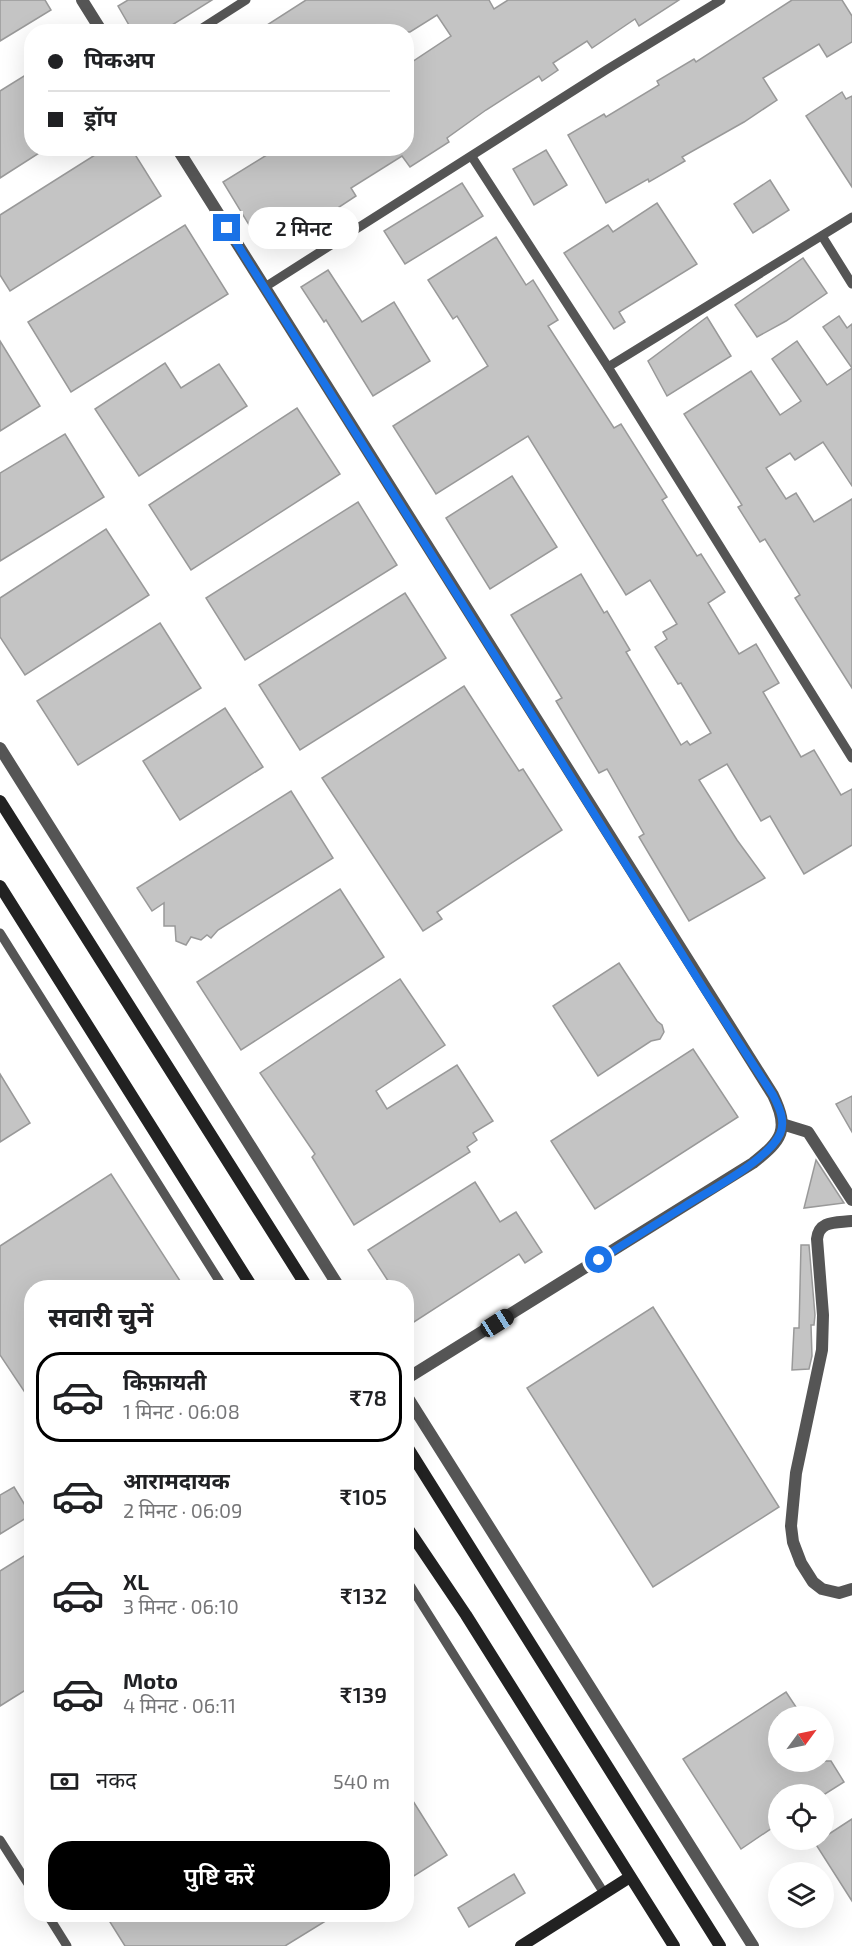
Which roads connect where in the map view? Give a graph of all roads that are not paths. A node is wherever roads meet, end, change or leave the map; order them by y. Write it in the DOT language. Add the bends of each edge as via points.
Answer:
graph roads {
  1 [pos="82,0"];
  2 [pos="246,0"];
  3 [pos="721,0"];
  4 [pos="97,24"];
  5 [pos="208,24"];
  6 [pos="182,156"];
  7 [pos="472,157"];
  8 [pos="852,217"];
  9 [pos="822,236"];
  10 [pos="852,284"];
  11 [pos="265,287"];
  12 [pos="608,367"];
  13 [pos="0,748"];
  14 [pos="852,758"];
  15 [pos="0,801"];
  16 [pos="0,886"];
  17 [pos="0,933"];
  18 [pos="782,1124"];
  19 [pos="852,1200"];
  20 [pos="852,1221"];
  21 [pos="219,1280"];
  22 [pos="248,1280"];
  23 [pos="303,1280"];
  24 [pos="335,1280"];
  25 [pos="414,1374"];
  26 [pos="414,1408"];
  27 [pos="414,1458"];
  28 [pos="414,1538"];
  29 [pos="852,1589"];
  30 [pos="414,1593"];
  31 [pos="0,1840"];
  32 [pos="630,1877"];
  33 [pos="24,1878"];
  34 [pos="604,1893"];
  35 [pos="52,1922"];
  36 [pos="67,1946"];
  37 [pos="520,1946"];
  38 [pos="674,1946"];
  39 [pos="720,1946"];
  40 [pos="753,1946"];
  1 -- 4 [label="street"];
  2 -- 5 [label="lane"];
  3 -- 7 [label="lane"];
  6 -- 11 [label="street"];
  7 -- 11 [label="lane"];
  7 -- 12 [label="lane"];
  8 -- 9 [label="lane"];
  9 -- 10 [label="lane"];
  9 -- 12 [label="lane"];
  11 -- 18 [label="street" via="773,1095"];
  12 -- 14 [label="lane"];
  13 -- 24 [label="street"];
  15 -- 23 [label="main road"];
  16 -- 22 [label="main road"];
  17 -- 21 [label="lane"];
  18 -- 19 [label="street" via="808,1132"];
  18 -- 25 [label="street" via="770,1149 753,1162"];
  20 -- 29 [label="street" via="826,1224 818,1232 822,1350 796,1473 791,1526 801,1563 813,1582 839,1593"];
  26 -- 40 [label="street"];
  27 -- 39 [label="main road"];
  28 -- 32 [label="main road"];
  30 -- 34 [label="lane"];
  31 -- 33 [label="lane"];
  32 -- 34 [label="main road"];
  32 -- 38 [label="main road"];
  34 -- 37 [label="main road"];
  35 -- 36 [label="lane"];
}
